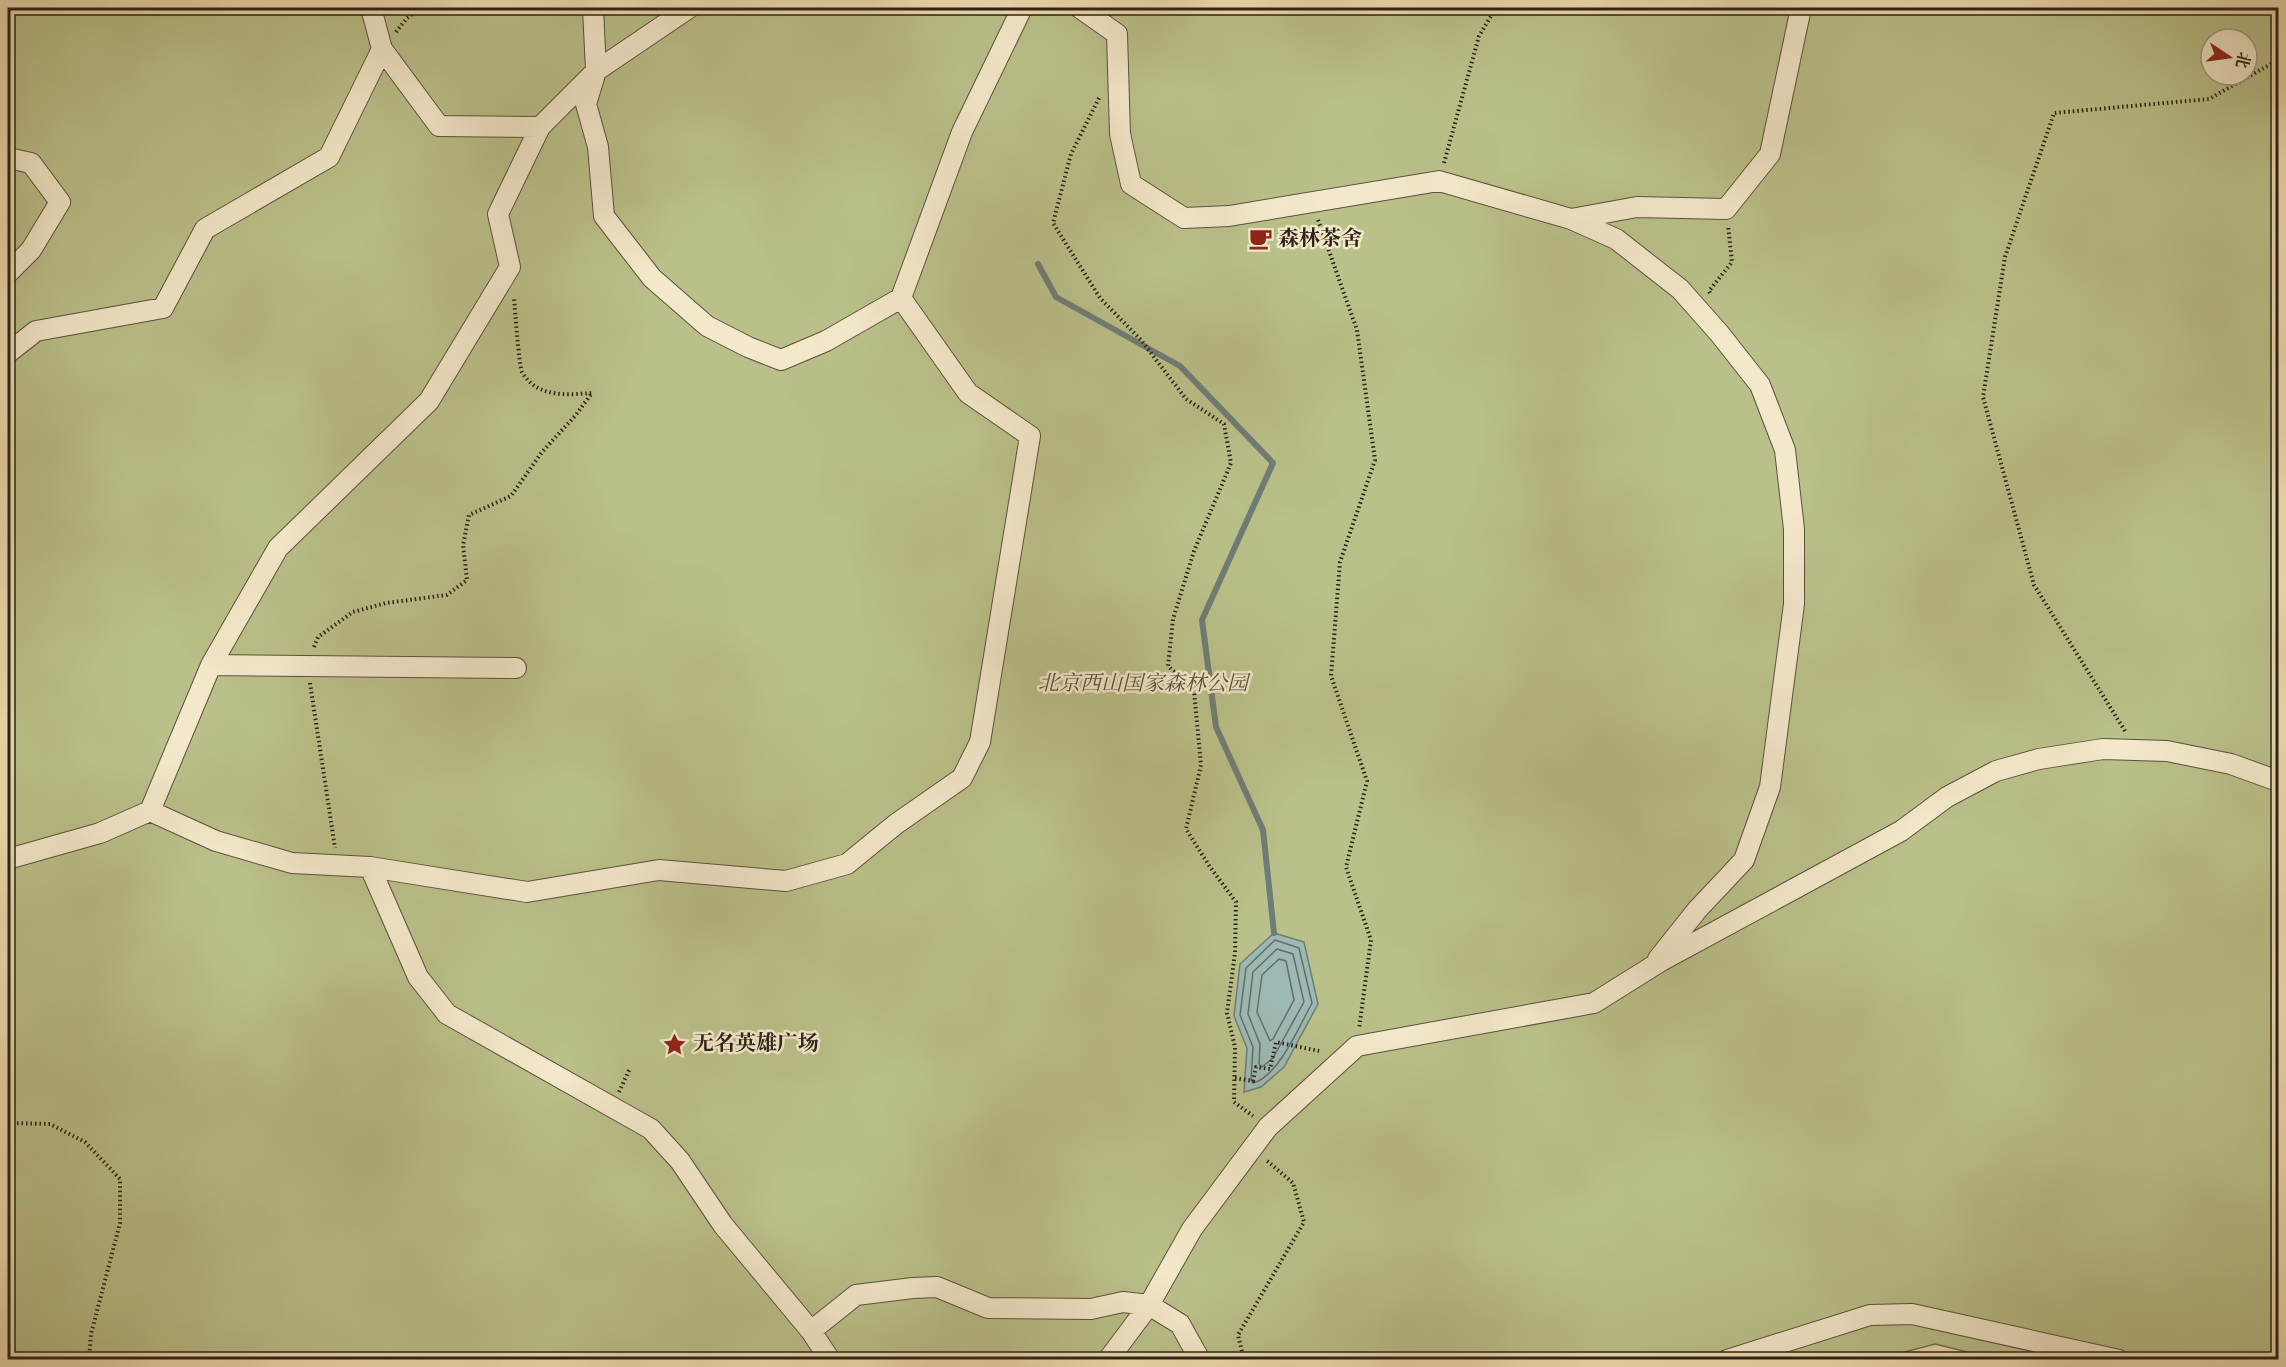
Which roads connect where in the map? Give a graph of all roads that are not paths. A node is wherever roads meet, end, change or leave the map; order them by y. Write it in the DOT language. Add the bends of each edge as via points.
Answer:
graph roads {
  1 [pos="371,8"];
  2 [pos="593,8"];
  3 [pos="689,8"];
  4 [pos="1022,8"];
  5 [pos="1080,8"];
  6 [pos="1801,8"];
  7 [pos="382,49"];
  8 [pos="596,71"];
  9 [pos="540,128"];
  10 [pos="8,158"];
  11 [pos="1571,219"];
  12 [pos="8,273"];
  13 [pos="901,298"];
  14 [pos="8,353"];
  15 [pos="211,665"];
  16 [pos="516,669"];
  17 [pos="2278,781"];
  18 [pos="150,811"];
  19 [pos="8,859"];
  20 [pos="370,867"];
  21 [pos="1651,967"];
  22 [pos="1149,1305"];
  23 [pos="811,1331"];
  24 [pos="830,1359"];
  25 [pos="1108,1359"];
  26 [pos="1200,1359"];
  27 [pos="1727,1359"];
  28 [pos="2119,1359"];
  1 -- 7 [label="street"];
  2 -- 8 [label="street"];
  3 -- 8 [label="street"];
  4 -- 13 [label="street" via="962,132"];
  5 -- 11 [label="street" via="1117,34 1120,134 1131,184 1184,218 1229,216 1439,181"];
  6 -- 11 [label="street" via="1770,154 1726,209 1637,207"];
  7 -- 9 [label="street" via="439,126"];
  7 -- 14 [label="street" via="329,157 205,230 163,308 36,330"];
  8 -- 9 [label="street"];
  8 -- 13 [label="street" via="586,104 598,147 604,216 652,278 707,326 781,360 826,341"];
  9 -- 15 [label="street" via="498,214 510,267 429,401 278,548"];
  10 -- 12 [label="street" via="31,163 60,202 31,250"];
  11 -- 21 [label="street" via="1616,239 1680,289 1760,385 1785,450 1792,518 1794,604 1770,787 1744,860"];
  13 -- 20 [label="street" via="968,393 1030,436 980,742 962,778 847,864 786,881 659,870 527,892"];
  15 -- 16 [label="street"];
  15 -- 18 [label="street"];
  17 -- 21 [label="street" via="2231,764 2167,751 2103,749 2039,759 1996,771 1947,797 1901,831"];
  18 -- 19 [label="street" via="100,833"];
  18 -- 20 [label="street" via="216,842 292,863"];
  20 -- 23 [label="street" via="418,977 447,1014 651,1129 680,1161 723,1225"];
  21 -- 22 [label="street" via="1594,1003 1357,1046 1268,1127 1192,1229"];
  22 -- 23 [label="street" via="1123,1302 1091,1309 988,1308 937,1287 913,1288 856,1295"];
  22 -- 25 [label="street"];
  22 -- 26 [label="street" via="1180,1324"];
  23 -- 24 [label="street"];
  27 -- 28 [label="street" via="1870,1315 1912,1314"];
}
